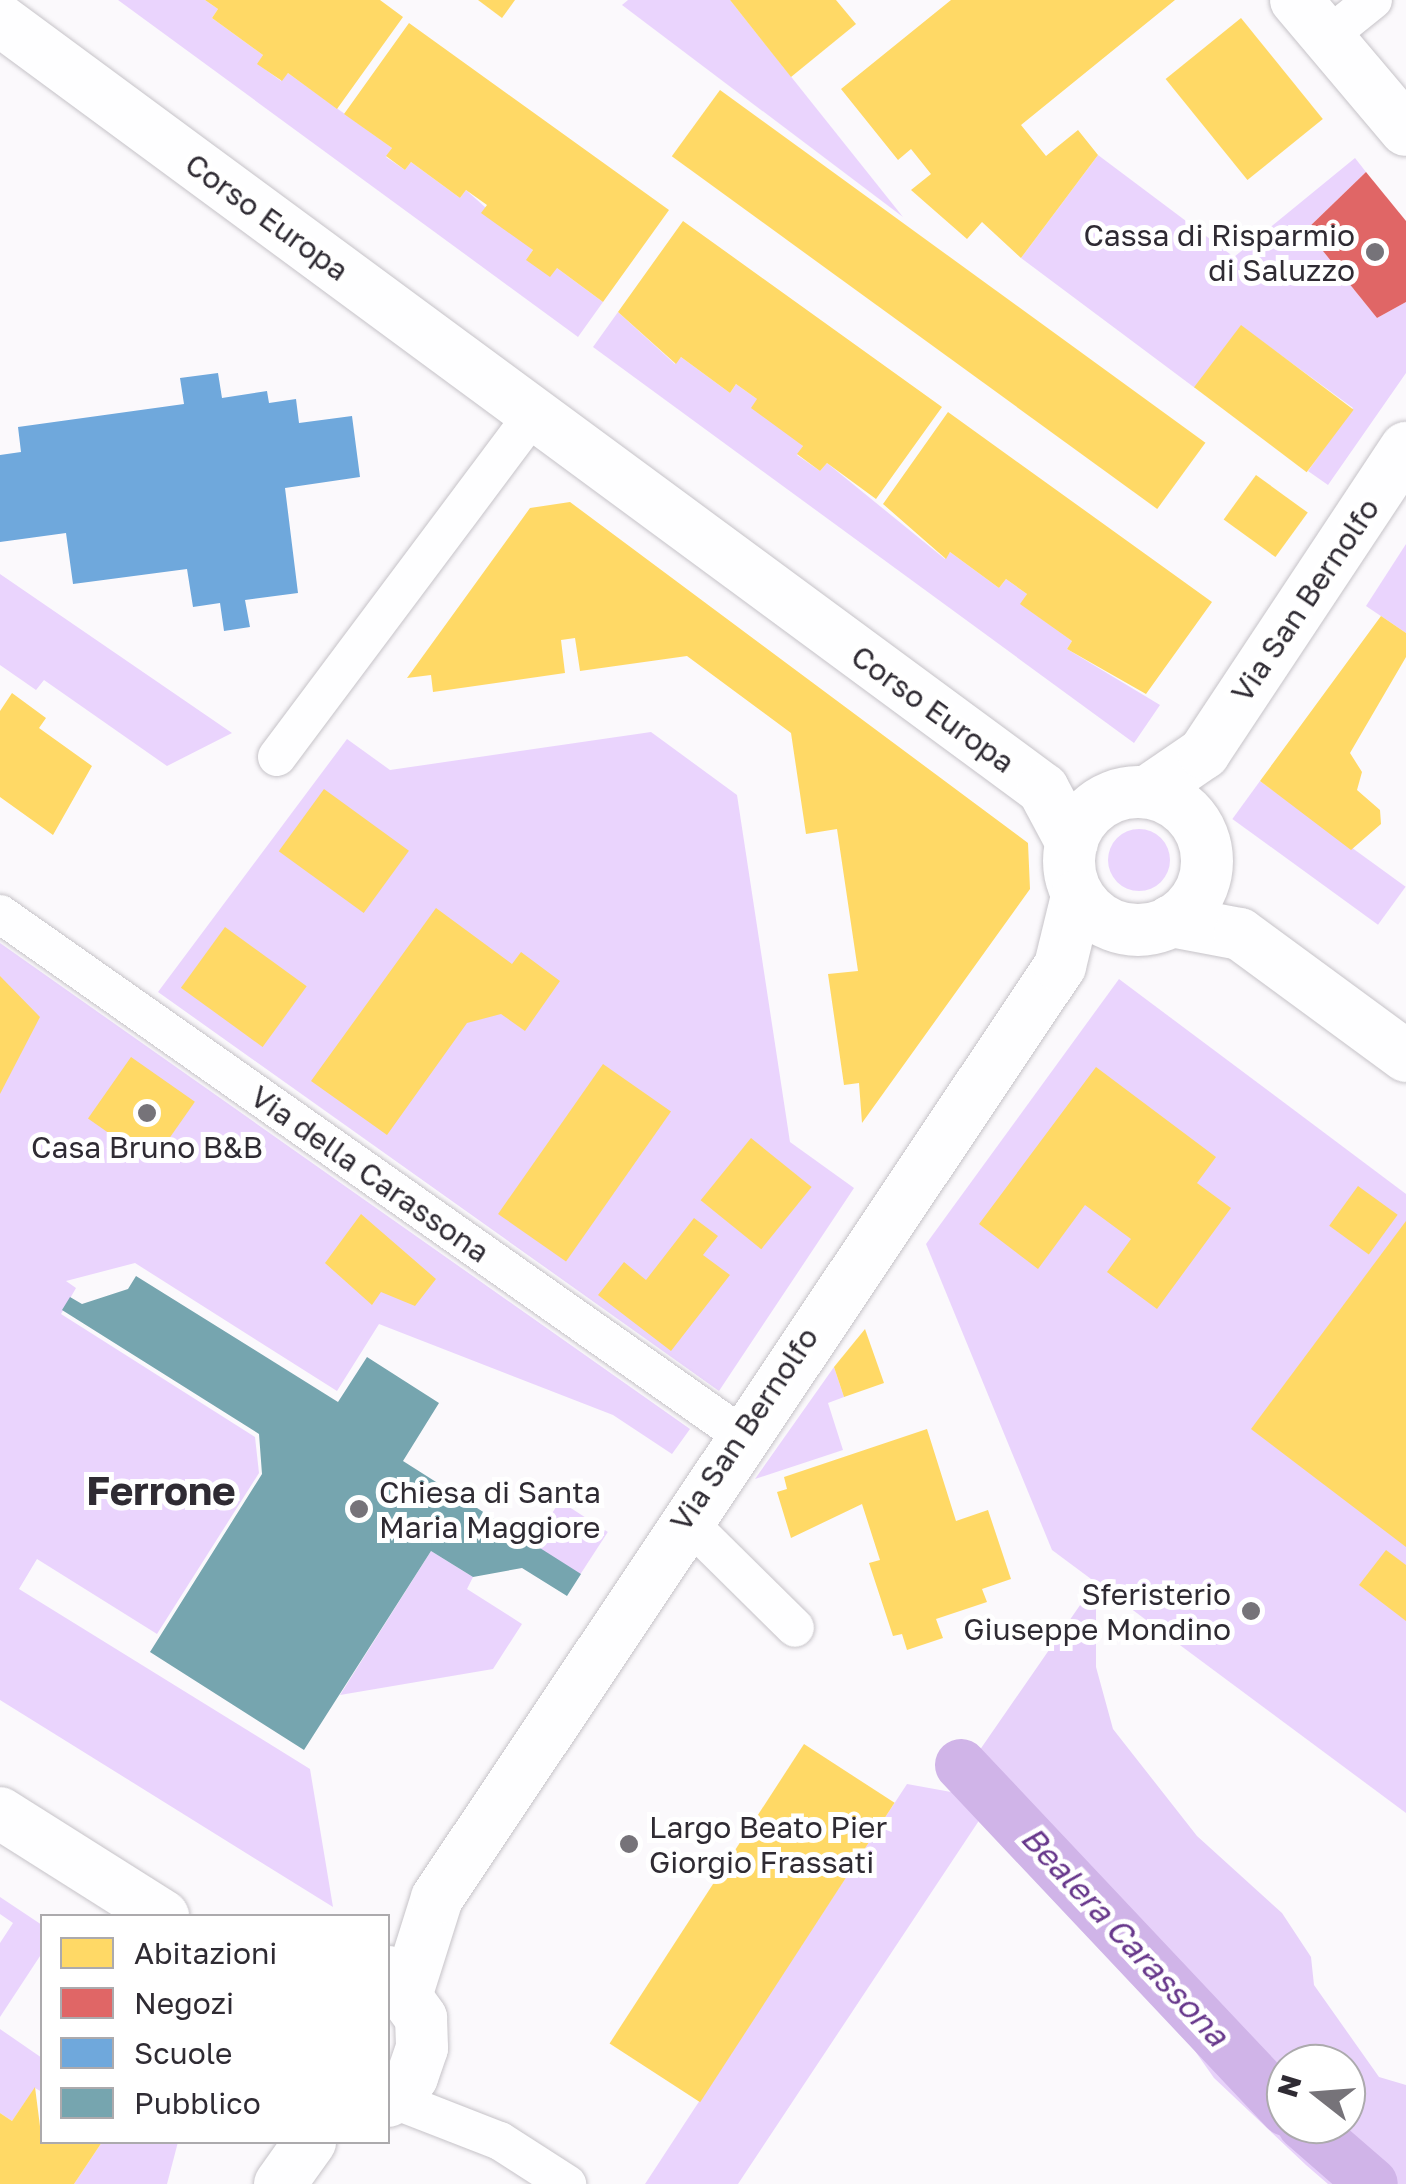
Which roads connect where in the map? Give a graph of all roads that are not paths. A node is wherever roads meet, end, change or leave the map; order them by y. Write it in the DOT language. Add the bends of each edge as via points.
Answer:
graph roads {
  1 [pos="1373,0"];
  2 [pos="1311,19"];
  3 [pos="0,20"];
  4 [pos="1406,130"];
  5 [pos="534,414"];
  6 [pos="1406,448"];
  7 [pos="1204,753"];
  8 [pos="277,757"];
  9 [pos="1043,789"];
  10 [pos="1126,796"];
  11 [pos="1194,822"];
  12 [pos="1072,843"];
  13 [pos="1206,873"];
  14 [pos="1078,896"];
  15 [pos="0,914"];
  16 [pos="1148,924"];
  17 [pos="1240,934"];
  18 [pos="1060,966"];
  19 [pos="1406,1056"];
  20 [pos="740,1434"];
  21 [pos="684,1518"];
  22 [pos="794,1628"];
  23 [pos="0,1813"];
  24 [pos="437,1898"];
  25 [pos="160,1914"];
  26 [pos="390,1939"];
  27 [pos="398,1981"];
  28 [pos="422,2048"];
  29 [pos="390,2100"];
  30 [pos="500,2141"];
  31 [pos="276,2144"];
  32 [pos="309,2144"];
  33 [pos="266,2184"];
  34 [pos="280,2184"];
  35 [pos="567,2184"];
  1 -- 2 [label="street"];
  2 -- 4 [label="street"];
  3 -- 5 [label="street, Corso Europa"];
  5 -- 8 [label="street"];
  5 -- 9 [label="street, Corso Europa"];
  6 -- 7 [label="street, Via San Bernolfo"];
  7 -- 10 [label="street, Via San Bernolfo"];
  7 -- 11 [label="street, Via San Bernolfo"];
  9 -- 10 [label="street, Corso Europa"];
  9 -- 12 [label="street, Corso Europa"];
  10 -- 11 [label="street, Corso Europa"];
  10 -- 12 [label="street"];
  11 -- 13 [label="street"];
  12 -- 14 [label="street, Corso Europa"];
  13 -- 16 [label="street"];
  13 -- 17 [label="street"];
  14 -- 16 [label="street"];
  14 -- 18 [label="street, Via San Bernolfo"];
  15 -- 20 [label="street, Via della Carassona"];
  16 -- 17 [label="street"];
  16 -- 18 [label="street, Via San Bernolfo"];
  17 -- 19 [label="street"];
  18 -- 20 [label="street, Via San Bernolfo"];
  20 -- 21 [label="street, Via San Bernolfo"];
  21 -- 22 [label="street"];
  21 -- 24 [label="street, Via San Bernolfo"];
  23 -- 25 [label="street"];
  24 -- 26 [label="street, Via San Bernolfo"];
  24 -- 27 [label="street, Via San Bernolfo"];
  27 -- 28 [label="street, Via San Bernolfo"];
  28 -- 29 [label="street"];
  28 -- 30 [label="street" via="452,2096"];
  29 -- 30 [label="street"];
  30 -- 35 [label="street"];
  31 -- 33 [label="street"];
  32 -- 34 [label="street"];
}
